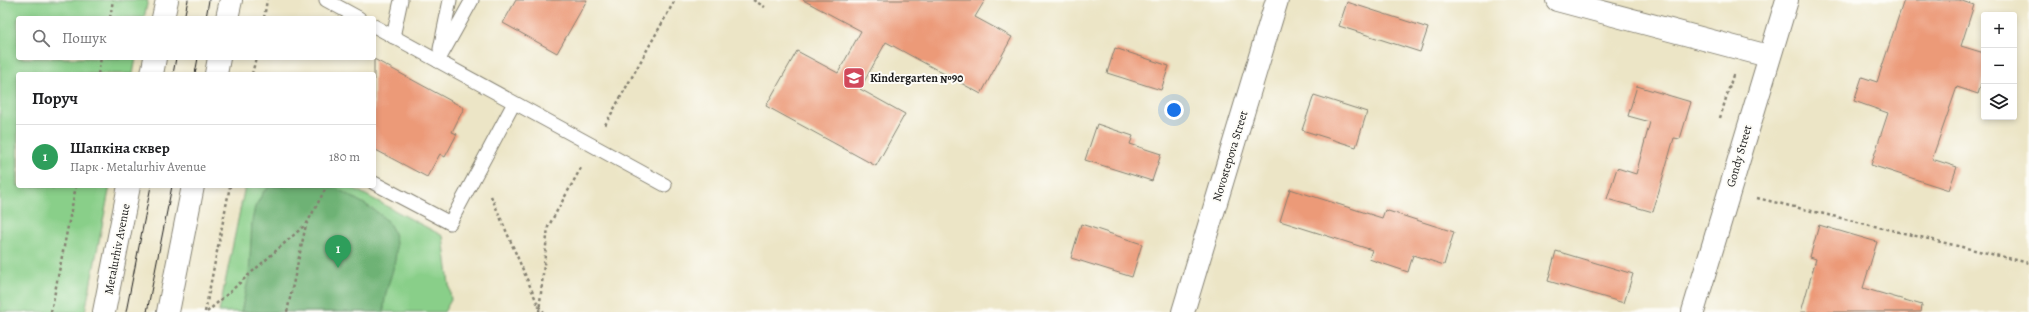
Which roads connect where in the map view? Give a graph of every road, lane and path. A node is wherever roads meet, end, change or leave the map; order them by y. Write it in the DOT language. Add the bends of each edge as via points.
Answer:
graph roads {
  1 [pos="113,0"];
  2 [pos="167,0"];
  3 [pos="231,0"];
  4 [pos="267,0"];
  5 [pos="326,0"];
  6 [pos="400,0"];
  7 [pos="450,0"];
  8 [pos="472,0"];
  9 [pos="675,0"];
  10 [pos="753,0"];
  11 [pos="1277,0"];
  12 [pos="1557,0"];
  13 [pos="1787,0"];
  14 [pos="766,7"];
  15 [pos="110,16"];
  16 [pos="163,16"];
  17 [pos="227,16"];
  18 [pos="264,16"];
  19 [pos="355,16"];
  20 [pos="376,27"];
  21 [pos="393,37"];
  22 [pos="1768,56"];
  23 [pos="102,60"];
  24 [pos="155,60"];
  25 [pos="219,60"];
  26 [pos="256,60"];
  27 [pos="438,61"];
  28 [pos="98,72"];
  29 [pos="152,72"];
  30 [pos="216,72"];
  31 [pos="252,72"];
  32 [pos="514,102"];
  33 [pos="594,146"];
  34 [pos="479,169"];
  35 [pos="376,184"];
  36 [pos="665,185"];
  37 [pos="76,188"];
  38 [pos="129,188"];
  39 [pos="193,188"];
  40 [pos="230,188"];
  41 [pos="326,188"];
  42 [pos="1728,191"];
  43 [pos="306,225"];
  44 [pos="2029,263"];
  45 [pos="539,307"];
  46 [pos="51,312"];
  47 [pos="104,312"];
  48 [pos="168,312"];
  49 [pos="206,312"];
  50 [pos="287,312"];
  51 [pos="539,312"];
  52 [pos="544,312"];
  53 [pos="1183,312"];
  54 [pos="1693,312"];
  1 -- 15 [label="path"];
  2 -- 16 [label="street"];
  3 -- 17 [label="street"];
  4 -- 18 [label="path"];
  5 -- 19 [label="lane"];
  6 -- 21 [label="lane"];
  7 -- 27 [label="lane"];
  8 -- 27 [label="lane"];
  9 -- 33 [label="path"];
  10 -- 14 [label="path"];
  11 -- 53 [label="street, Novostepova Street"];
  12 -- 22 [label="street"];
  13 -- 22 [label="street, Gondy Street"];
  20 -- 21 [label="lane"];
  21 -- 27 [label="lane"];
  22 -- 42 [label="street, Gondy Street"];
  23 -- 28 [label="path"];
  24 -- 29 [label="street"];
  25 -- 30 [label="street"];
  26 -- 31 [label="path"];
  27 -- 32 [label="lane"];
  32 -- 33 [label="lane"];
  32 -- 34 [label="lane"];
  33 -- 36 [label="lane"];
  33 -- 45 [label="path" via="548,227"];
  34 -- 35 [label="lane" via="450,223"];
  34 -- 45 [label="path"];
  37 -- 46 [label="path"];
  38 -- 47 [label="street, Metalurhiv Avenue"];
  39 -- 48 [label="street"];
  40 -- 49 [label="path"];
  41 -- 43 [label="path"];
  42 -- 44 [label="path"];
  42 -- 54 [label="street, Gondy Street"];
  43 -- 49 [label="path"];
  43 -- 50 [label="path"];
  45 -- 51 [label="path"];
  45 -- 52 [label="path"];
}
